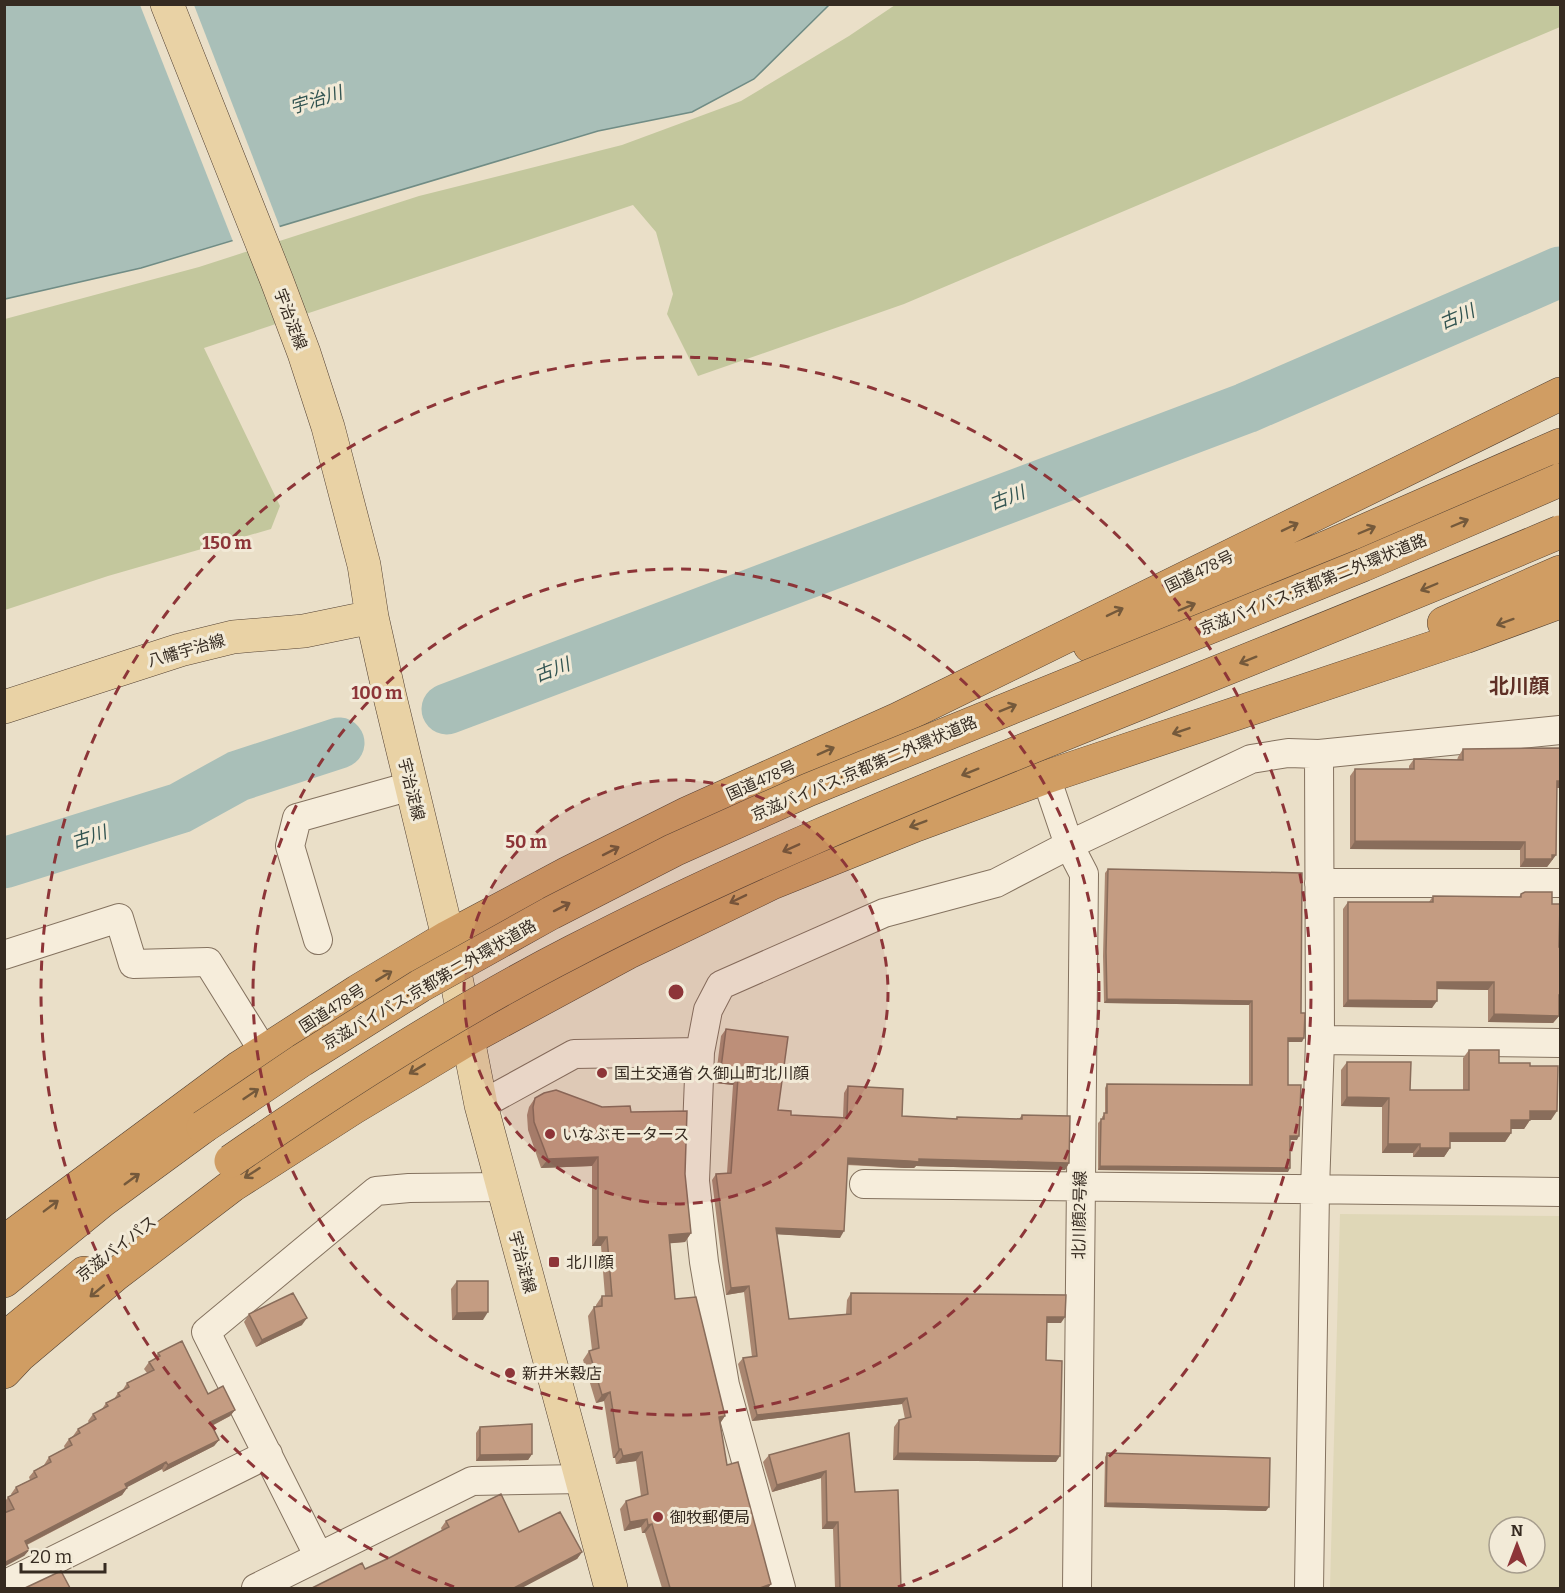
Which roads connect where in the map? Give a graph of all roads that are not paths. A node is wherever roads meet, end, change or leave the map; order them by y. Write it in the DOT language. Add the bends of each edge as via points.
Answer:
graph roads {
  1 [pos="167,4"];
  2 [pos="1560,394"];
  3 [pos="1560,445"];
  4 [pos="1560,480"];
  5 [pos="1560,532"];
  6 [pos="1557,584"];
  7 [pos="372,617"];
  8 [pos="4,707"];
  9 [pos="898,719"];
  10 [pos="1560,730"];
  11 [pos="1319,754"];
  12 [pos="1046,777"];
  13 [pos="411,786"];
  14 [pos="1069,844"];
  15 [pos="1319,883"];
  16 [pos="1560,884"];
  17 [pos="448,937"];
  18 [pos="318,940"];
  19 [pos="4,955"];
  20 [pos="468,1039"];
  21 [pos="1320,1040"];
  22 [pos="1560,1042"];
  23 [pos="264,1052"];
  24 [pos="700,1052"];
  25 [pos="481,1105"];
  26 [pos="864,1185"];
  27 [pos="502,1187"];
  28 [pos="1080,1187"];
  29 [pos="1315,1190"];
  30 [pos="1560,1192"];
  31 [pos="10,1238"];
  32 [pos="4,1281"];
  33 [pos="8,1359"];
  34 [pos="268,1454"];
  35 [pos="583,1479"];
  36 [pos="319,1557"];
  37 [pos="4,1586"];
  38 [pos="256,1588"];
  39 [pos="611,1588"];
  40 [pos="781,1588"];
  41 [pos="1077,1588"];
  42 [pos="1309,1588"];
  1 -- 7 [label="main road, 宇治淀線" via="304,353 364,565"];
  9 -- 2 [label="highway, 国道478号, one-way"];
  9 -- 3 [label="highway, one-way" via="1114,638"];
  32 -- 4 [label="highway, 京滋バイパス;京都第二外環状道路, one-way, bridge" via="202,1127 420,986 551,913 674,850 808,790 1363,565"];
  5 -- 33 [label="highway, 京滋バイパス, one-way, bridge" via="830,830 570,952 331,1092 231,1161 130,1235"];
  6 -- 12 [label="highway, one-way" via="1223,716"];
  7 -- 8 [label="main road, 八幡宇治線" via="304,631 234,636"];
  7 -- 13 [label="main road, 宇治淀線"];
  17 -- 9 [label="highway, 国道478号, one-way" via="688,813"];
  10 -- 11 [label="street"];
  11 -- 14 [label="street" via="1288,753 1251,759"];
  11 -- 15 [label="street"];
  12 -- 14 [label="street, 北川顔2号線"];
  12 -- 20 [label="highway, one-way" via="772,883 627,953"];
  13 -- 17 [label="main road, 宇治淀線"];
  13 -- 18 [label="street" via="297,818 290,846"];
  14 -- 24 [label="street" via="996,883 884,913 721,985 708,1010"];
  14 -- 28 [label="street, 北川顔2号線" via="1084,874"];
  15 -- 16 [label="street"];
  15 -- 21 [label="street"];
  17 -- 20 [label="main road, 宇治淀線"];
  23 -- 17 [label="highway, 国道478号, one-way"];
  19 -- 23 [label="street" via="119,918 133,964 208,962"];
  20 -- 25 [label="main road, 宇治淀線"];
  20 -- 33 [label="highway, one-way" via="233,1185"];
  21 -- 22 [label="street"];
  21 -- 29 [label="street"];
  31 -- 23 [label="highway, 国道478号, one-way"];
  24 -- 25 [label="street" via="574,1054"];
  24 -- 40 [label="street" via="695,1181 704,1262 725,1385"];
  25 -- 27 [label="main road, 宇治淀線"];
  26 -- 28 [label="street"];
  27 -- 34 [label="street" via="376,1191 206,1332"];
  27 -- 35 [label="main road, 宇治淀線"];
  28 -- 29 [label="street"];
  28 -- 41 [label="street, 北川顔2号線"];
  29 -- 30 [label="street"];
  29 -- 42 [label="street"];
  34 -- 36 [label="street"];
  34 -- 37 [label="street"];
  35 -- 36 [label="street" via="472,1481"];
  35 -- 39 [label="main road, 宇治淀線"];
  36 -- 38 [label="street"];
}
